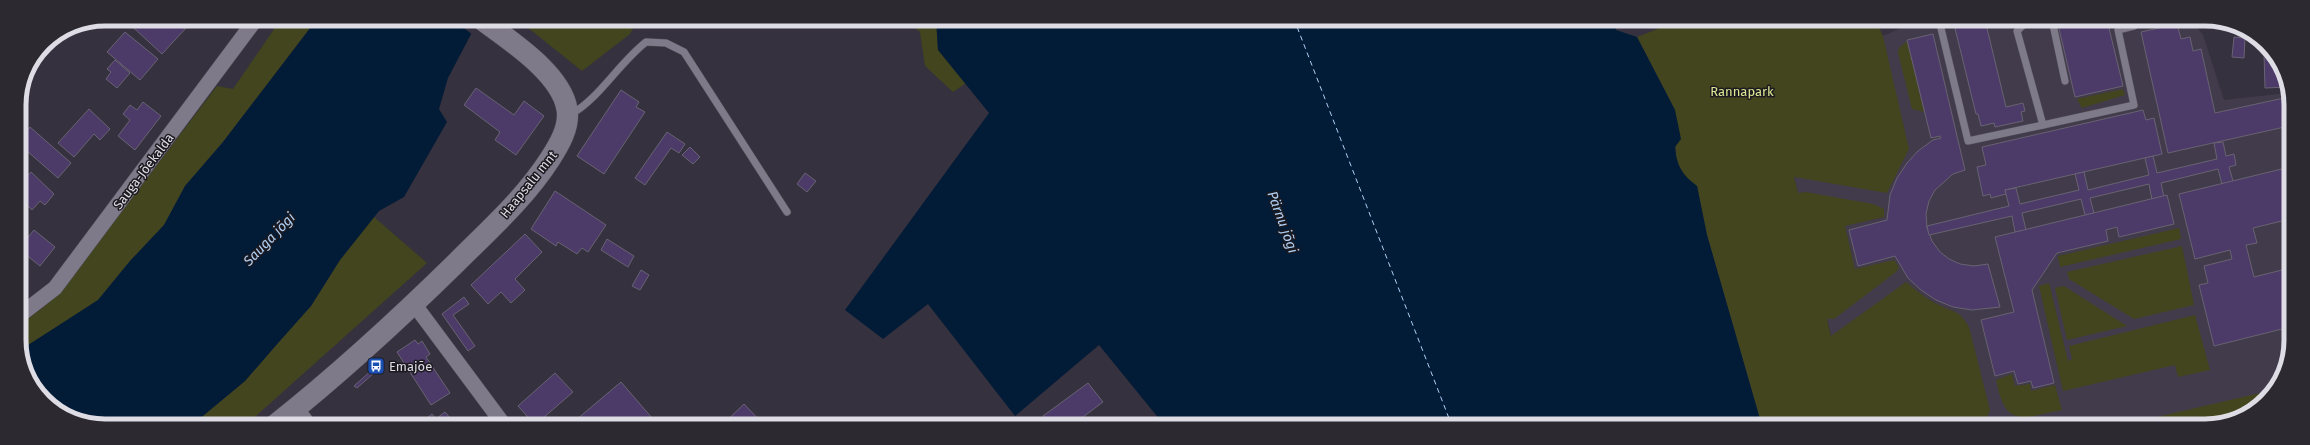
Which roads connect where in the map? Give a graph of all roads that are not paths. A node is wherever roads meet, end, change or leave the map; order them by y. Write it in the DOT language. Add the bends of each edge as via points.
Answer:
graph roads {
  1 [pos="251,26"];
  2 [pos="490,26"];
  3 [pos="1940,26"];
  4 [pos="2022,26"];
  5 [pos="2053,26"];
  6 [pos="2134,26"];
  7 [pos="2065,81"];
  8 [pos="567,117"];
  9 [pos="2043,125"];
  10 [pos="787,212"];
  11 [pos="414,304"];
  12 [pos="26,310"];
  13 [pos="296,408"];
  14 [pos="282,419"];
  15 [pos="304,419"];
  16 [pos="500,419"];
  1 -- 12 [label="street, Sauga-Jõekalda" via="55,288"];
  2 -- 8 [label="main road, Haapsalu mnt" via="552,77 560,88"];
  3 -- 9 [label="lane" via="1968,141"];
  4 -- 9 [label="lane" via="2017,31"];
  5 -- 7 [label="lane"];
  6 -- 9 [label="lane" via="2118,30 2134,105"];
  8 -- 10 [label="lane" via="582,108 631,54 646,42 666,43 684,52"];
  8 -- 11 [label="main road, Haapsalu mnt" via="560,143 524,193"];
  11 -- 13 [label="main road, Haapsalu mnt"];
  11 -- 16 [label="street"];
  13 -- 14 [label="main road, Haapsalu mnt"];
  13 -- 15 [label="street"];
}
